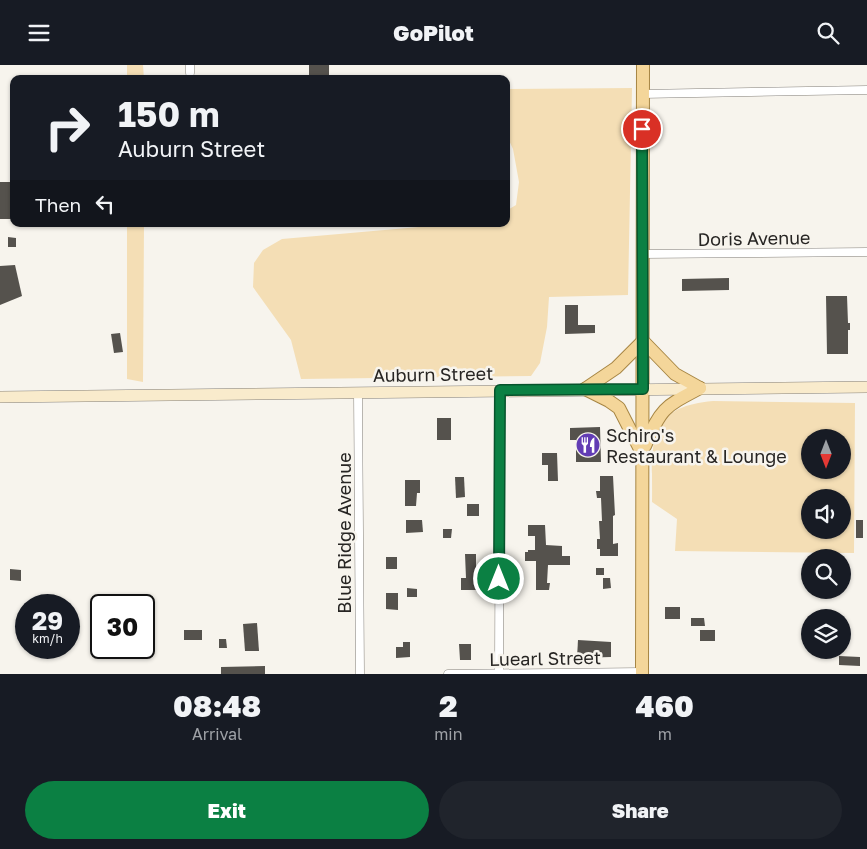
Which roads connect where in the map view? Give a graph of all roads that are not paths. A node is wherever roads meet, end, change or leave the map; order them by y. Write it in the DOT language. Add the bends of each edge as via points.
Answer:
graph roads {
  1 [pos="643,65"];
  2 [pos="867,90"];
  3 [pos="642,93"];
  4 [pos="867,251"];
  5 [pos="642,254"];
  6 [pos="643,341"];
  7 [pos="867,387"];
  8 [pos="700,388"];
  9 [pos="585,389"];
  10 [pos="643,389"];
  11 [pos="500,390"];
  12 [pos="358,392"];
  13 [pos="0,397"];
  14 [pos="642,453"];
  15 [pos="499,673"];
  16 [pos="642,673"];
  17 [pos="360,674"];
  18 [pos="448,674"];
  1 -- 3 [label="main road"];
  2 -- 3 [label="street"];
  3 -- 5 [label="main road"];
  4 -- 5 [label="street, Doris Avenue"];
  5 -- 6 [label="main road"];
  6 -- 8 [label="main road" via="675,374"];
  6 -- 9 [label="main road" via="616,368"];
  6 -- 10 [label="main road"];
  7 -- 8 [label="main road, Auburn Street"];
  8 -- 10 [label="main road, Auburn Street"];
  8 -- 14 [label="main road" via="660,414"];
  9 -- 10 [label="main road, Auburn Street"];
  9 -- 11 [label="main road, Auburn Street"];
  9 -- 14 [label="main road" via="619,408"];
  10 -- 14 [label="main road"];
  11 -- 12 [label="main road, Auburn Street"];
  11 -- 15 [label="street"];
  12 -- 13 [label="main road, Auburn Street"];
  12 -- 17 [label="street, Blue Ridge Avenue"];
  14 -- 16 [label="main road"];
  15 -- 16 [label="street, Luearl Street"];
  15 -- 18 [label="street, Luearl Street"];
}
